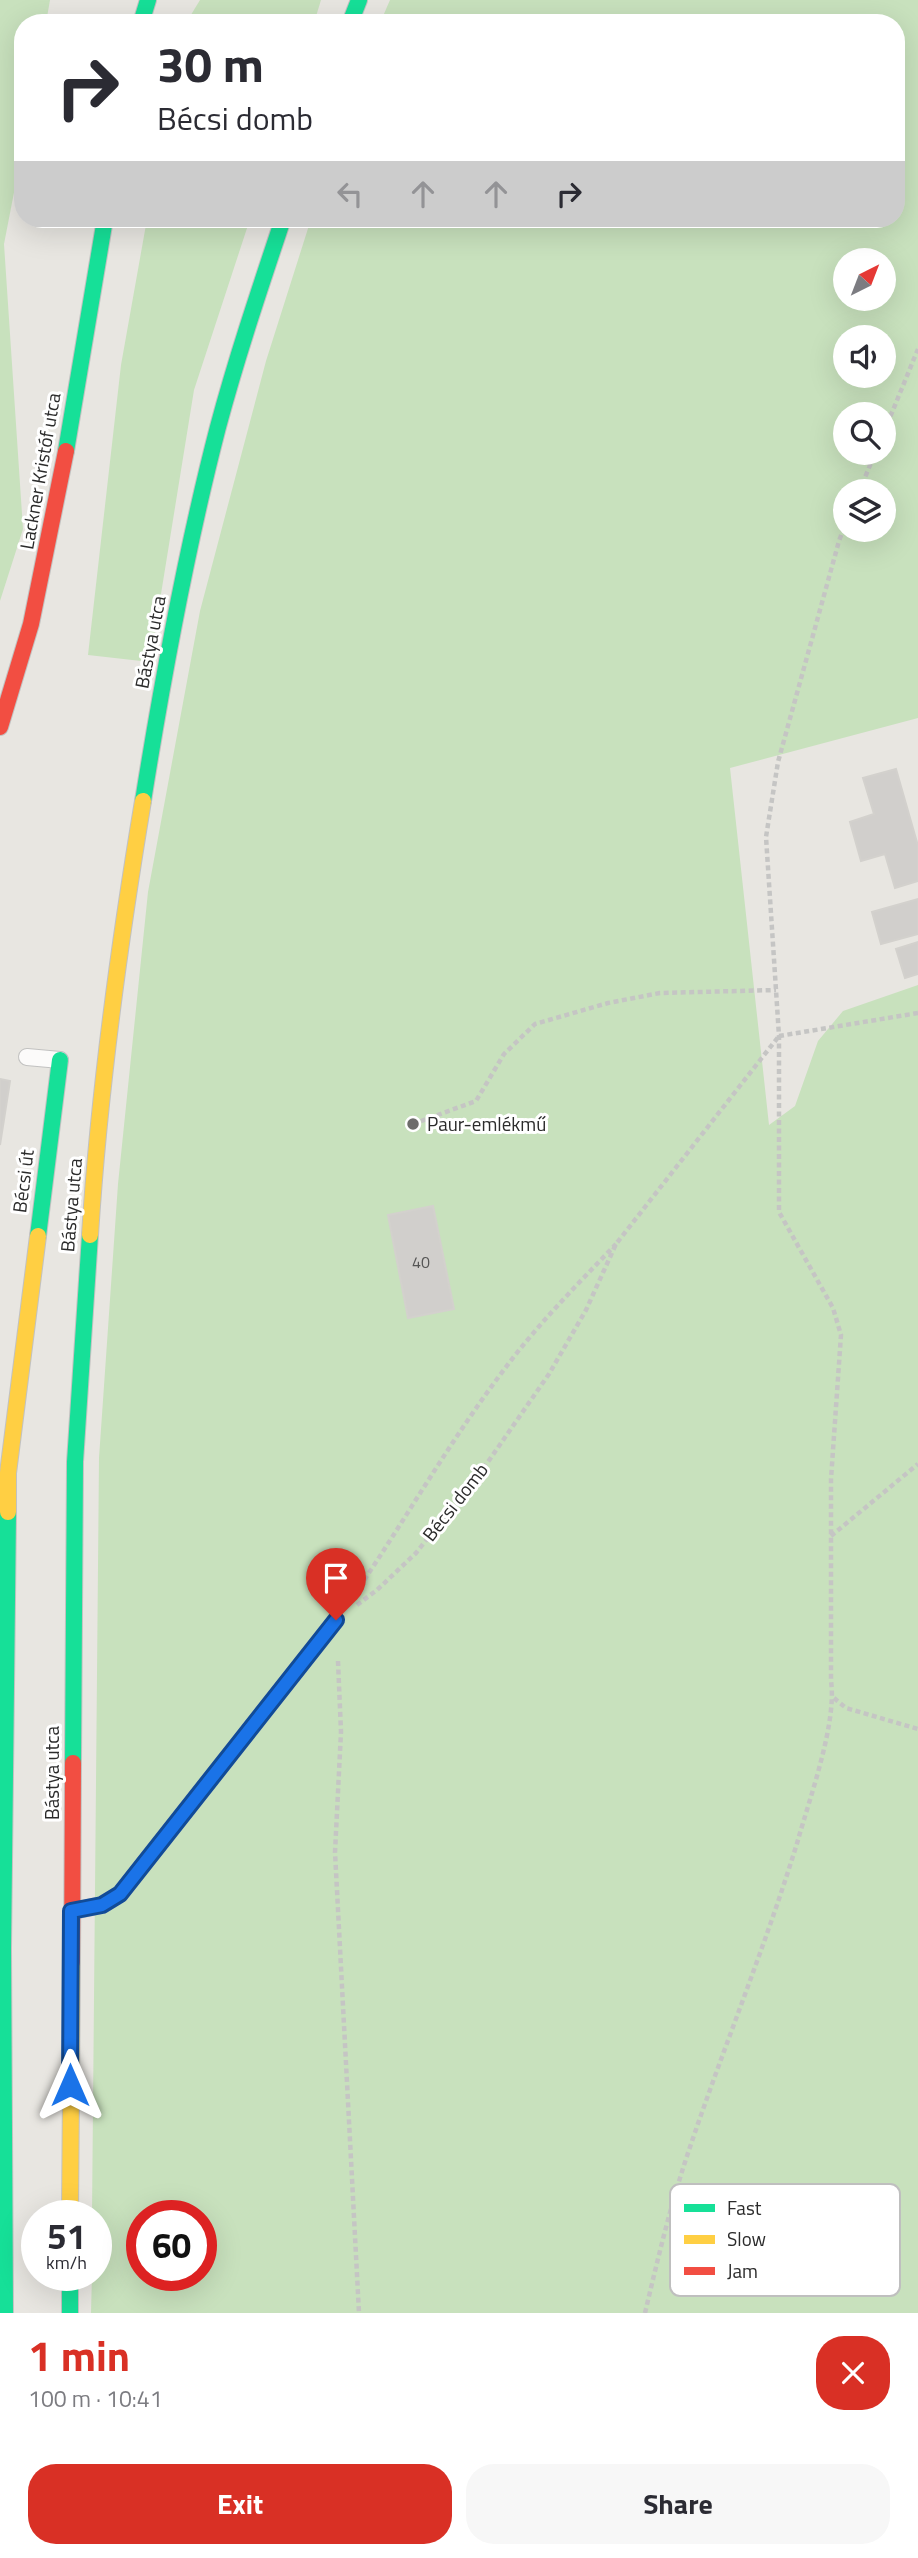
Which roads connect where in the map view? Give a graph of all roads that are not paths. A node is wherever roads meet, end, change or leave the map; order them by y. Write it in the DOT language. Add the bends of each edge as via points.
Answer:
graph roads {
  1 [pos="104,228"];
  2 [pos="280,228"];
  3 [pos="0,727"];
  4 [pos="27,1057"];
  5 [pos="60,1060"];
  6 [pos="4,1473"];
  7 [pos="336,1620"];
  8 [pos="71,1911"];
  9 [pos="70,2200"];
  10 [pos="70,2291"];
  11 [pos="5,2313"];
  12 [pos="70,2313"];
  1 -- 3 [label="main road, Lackner Kristóf utca" via="37,601"];
  2 -- 8 [label="main road, Bástya utca" via="218,427 191,541 122,927 93,1188 75,1462"];
  4 -- 5 [label="lane"];
  5 -- 6 [label="main road, Bécsi út"];
  6 -- 11 [label="main road, Bécsi út"];
  7 -- 8 [label="lane" via="120,1894 102,1905"];
  8 -- 9 [label="main road, Bástya utca"];
  10 -- 12 [label="main road"];
}
